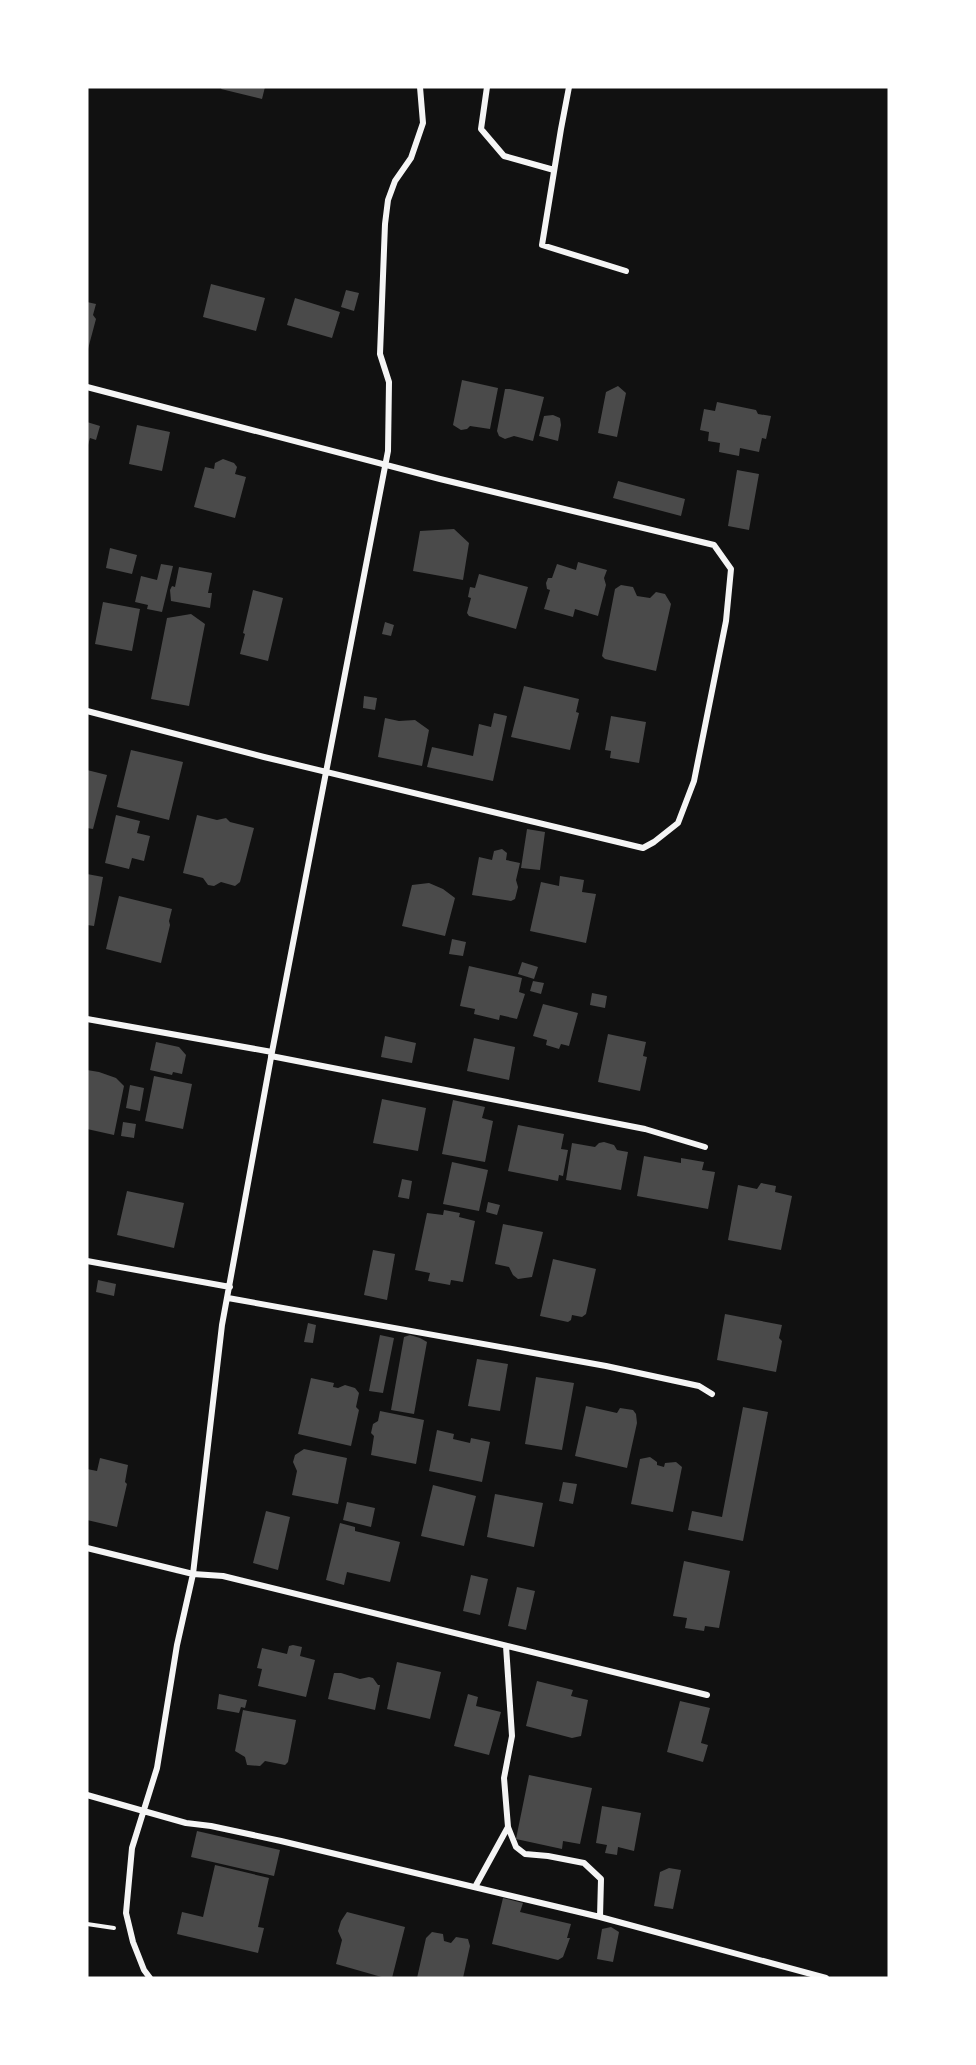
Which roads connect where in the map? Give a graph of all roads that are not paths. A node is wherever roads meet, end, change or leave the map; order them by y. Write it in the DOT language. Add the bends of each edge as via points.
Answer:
graph roads {
  1 [pos="420,87"];
  2 [pos="488,87"];
  3 [pos="570,87"];
  4 [pos="554,170"];
  5 [pos="626,271"];
  6 [pos="87,387"];
  7 [pos="384,465"];
  8 [pos="87,711"];
  9 [pos="326,771"];
  10 [pos="87,1019"];
  11 [pos="272,1054"];
  12 [pos="705,1147"];
  13 [pos="87,1261"];
  14 [pos="230,1287"];
  15 [pos="228,1298"];
  16 [pos="712,1394"];
  17 [pos="87,1548"];
  18 [pos="192,1574"];
  19 [pos="506,1646"];
  20 [pos="707,1695"];
  21 [pos="87,1795"];
  22 [pos="143,1810"];
  23 [pos="508,1827"];
  24 [pos="476,1887"];
  25 [pos="600,1917"];
  26 [pos="150,1978"];
  27 [pos="826,1978"];
  1 -- 7 [label="street" via="423,123 411,158 395,181 385,224 380,354 389,382 388,451"];
  2 -- 4 [label="street" via="481,129 504,156"];
  3 -- 4 [label="street"];
  4 -- 5 [label="street" via="542,245"];
  6 -- 7 [label="street"];
  7 -- 9 [label="street"];
  7 -- 9 [label="street" via="714,545 731,569 726,621 694,781 678,823 643,848"];
  8 -- 9 [label="street"];
  9 -- 11 [label="street"];
  10 -- 11 [label="street"];
  11 -- 12 [label="street" via="645,1129"];
  11 -- 14 [label="street"];
  13 -- 14 [label="street"];
  14 -- 15 [label="street"];
  15 -- 16 [label="street" via="606,1366 699,1386"];
  15 -- 18 [label="street"];
  17 -- 18 [label="street"];
  18 -- 19 [label="street" via="224,1576"];
  18 -- 22 [label="street" via="157,1768"];
  19 -- 20 [label="street"];
  19 -- 23 [label="street" via="512,1736 504,1778"];
  21 -- 22 [label="street"];
  22 -- 24 [label="street"];
  22 -- 26 [label="street" via="132,1848 126,1913 140,1960"];
  23 -- 24 [label="street"];
  23 -- 25 [label="street" via="516,1847 525,1854 584,1863 601,1879"];
  24 -- 25 [label="street"];
  25 -- 27 [label="street"];
}
